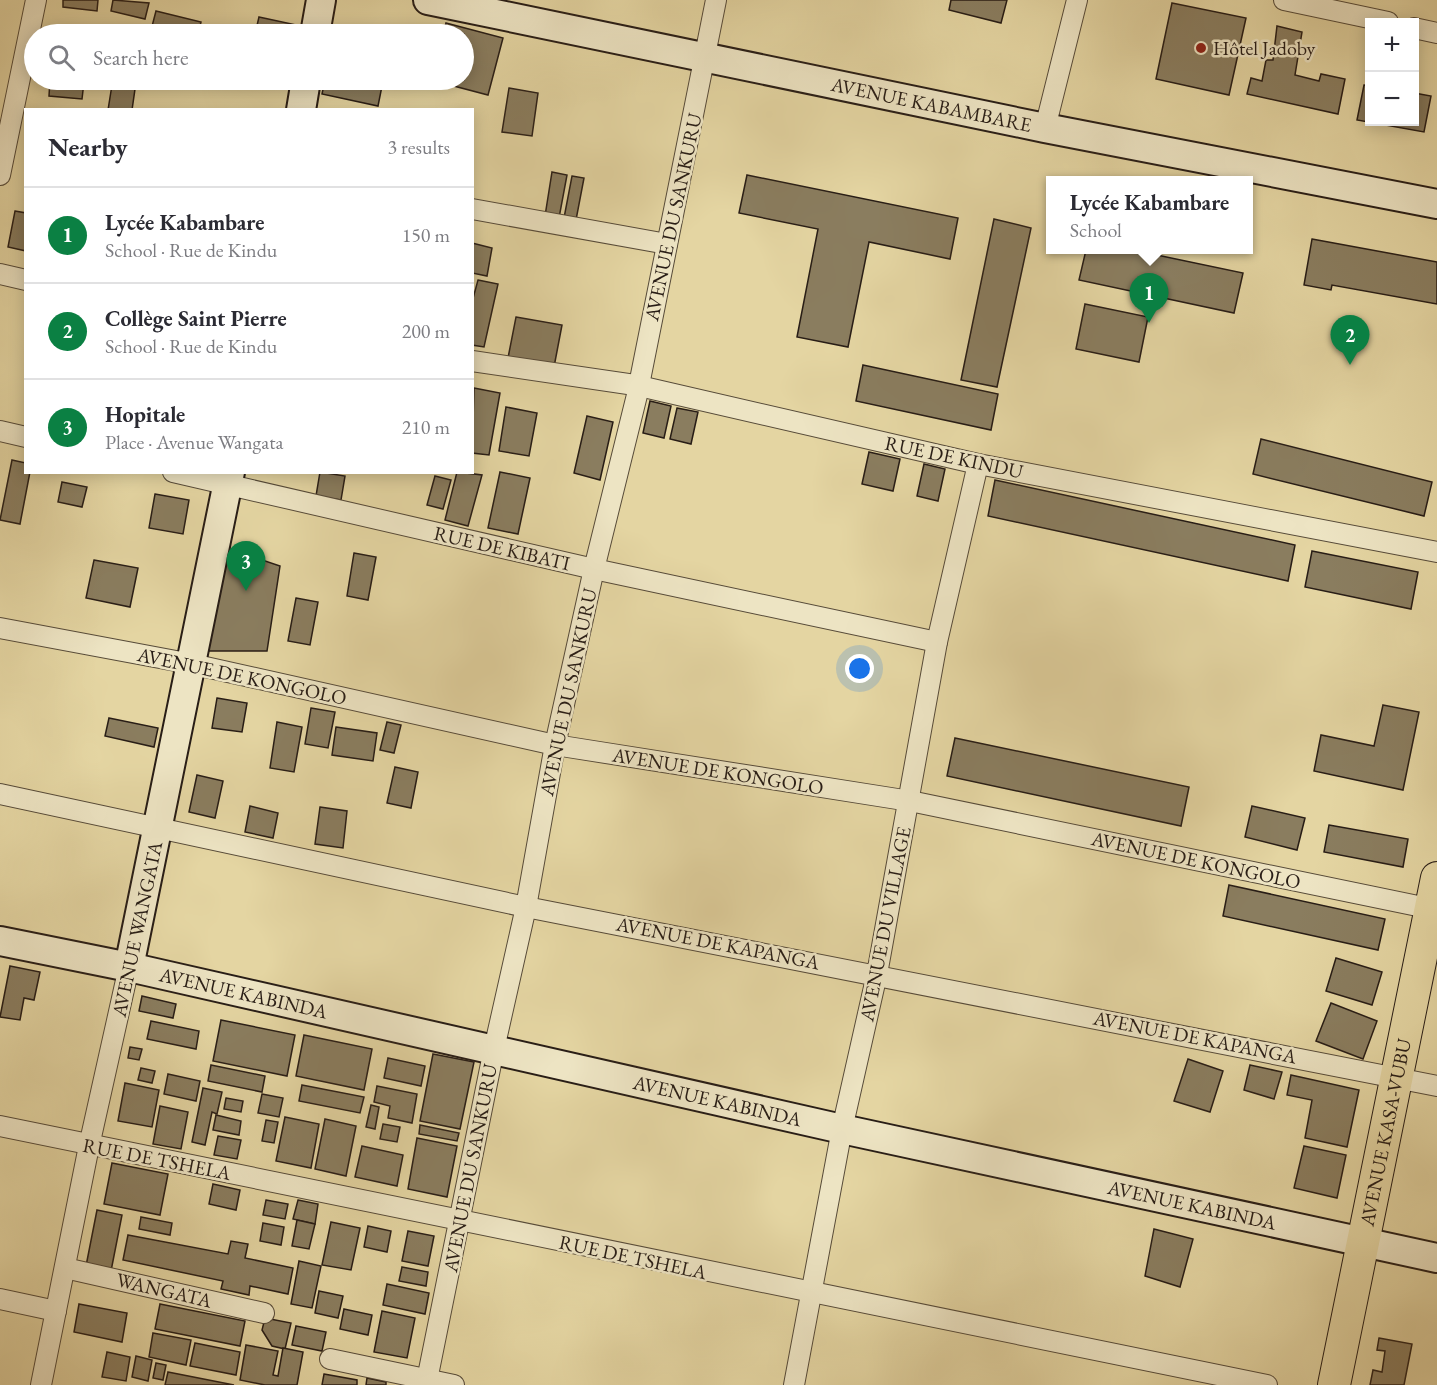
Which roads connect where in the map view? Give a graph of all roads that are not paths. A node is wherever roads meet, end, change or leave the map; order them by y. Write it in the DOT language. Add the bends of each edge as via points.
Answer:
graph roads {
  1 [pos="36,0"];
  2 [pos="321,0"];
  3 [pos="428,0"];
  4 [pos="716,0"];
  5 [pos="1077,0"];
  6 [pos="1284,0"];
  7 [pos="1369,18"];
  8 [pos="31,24"];
  9 [pos="317,24"];
  10 [pos="1419,29"];
  11 [pos="1437,33"];
  12 [pos="706,57"];
  13 [pos="24,59"];
  14 [pos="304,90"];
  15 [pos="301,108"];
  16 [pos="12,118"];
  17 [pos="1045,128"];
  18 [pos="0,175"];
  19 [pos="1437,204"];
  20 [pos="474,209"];
  21 [pos="667,244"];
  22 [pos="0,274"];
  23 [pos="24,280"];
  24 [pos="474,361"];
  25 [pos="639,386"];
  26 [pos="0,431"];
  27 [pos="24,437"];
  28 [pos="978,464"];
  29 [pos="189,474"];
  30 [pos="229,479"];
  31 [pos="1437,552"];
  32 [pos="594,569"];
  33 [pos="0,628"];
  34 [pos="937,642"];
  35 [pos="192,664"];
  36 [pos="555,745"];
  37 [pos="0,794"];
  38 [pos="910,801"];
  39 [pos="159,827"];
  40 [pos="1435,899"];
  41 [pos="526,907"];
  42 [pos="0,940"];
  43 [pos="129,967"];
  44 [pos="877,974"];
  45 [pos="494,1049"];
  46 [pos="1398,1078"];
  47 [pos="1437,1086"];
  48 [pos="0,1126"];
  49 [pos="842,1129"];
  50 [pos="89,1146"];
  51 [pos="460,1220"];
  52 [pos="1364,1242"];
  53 [pos="1437,1258"];
  54 [pos="65,1268"];
  55 [pos="810,1294"];
  56 [pos="0,1299"];
  57 [pos="56,1311"];
  58 [pos="264,1313"];
  59 [pos="330,1359"];
  60 [pos="426,1382"];
  61 [pos="41,1385"];
  62 [pos="454,1385"];
  63 [pos="794,1385"];
  64 [pos="1267,1385"];
  65 [pos="1334,1385"];
  1 -- 8 [label="street"];
  2 -- 9 [label="street"];
  3 -- 12 [label="street, AVENUE KABAMBARE"];
  4 -- 12 [label="street, AVENUE DU SANKURU"];
  5 -- 17 [label="street"];
  6 -- 7 [label="street"];
  10 -- 11 [label="street"];
  12 -- 17 [label="street, AVENUE KABAMBARE"];
  12 -- 21 [label="street, AVENUE DU SANKURU"];
  13 -- 16 [label="street"];
  14 -- 15 [label="street"];
  16 -- 18 [label="street"];
  17 -- 19 [label="street, AVENUE KABAMBARE"];
  20 -- 21 [label="street"];
  21 -- 25 [label="street, AVENUE DU SANKURU"];
  22 -- 23 [label="street"];
  24 -- 25 [label="street, RUE DE KINDU"];
  25 -- 28 [label="street, RUE DE KINDU"];
  25 -- 32 [label="street, AVENUE DU SANKURU"];
  26 -- 27 [label="street"];
  28 -- 31 [label="street, RUE DE KINDU"];
  28 -- 34 [label="street, AVENUE DU VILLAGE"];
  29 -- 30 [label="street, RUE DE KIBATI"];
  30 -- 32 [label="street, RUE DE KIBATI"];
  30 -- 35 [label="street, AVENUE WANGATA"];
  32 -- 34 [label="street, RUE DE KIBATI"];
  32 -- 36 [label="street, AVENUE DU SANKURU"];
  33 -- 35 [label="street, AVENUE DE KONGOLO"];
  34 -- 38 [label="street, AVENUE DU VILLAGE"];
  35 -- 36 [label="street, AVENUE DE KONGOLO"];
  35 -- 39 [label="street, AVENUE WANGATA"];
  36 -- 38 [label="street, AVENUE DE KONGOLO"];
  36 -- 41 [label="street, AVENUE DU SANKURU"];
  37 -- 39 [label="street, AVENUE DE KAPANGA"];
  38 -- 40 [label="street, AVENUE DE KONGOLO"];
  38 -- 44 [label="street, AVENUE DU VILLAGE"];
  39 -- 41 [label="street, AVENUE DE KAPANGA"];
  39 -- 43 [label="street, AVENUE WANGATA"];
  40 -- 46 [label="main road, AVENUE KASA-VUBU"];
  41 -- 44 [label="street, AVENUE DE KAPANGA"];
  41 -- 45 [label="street, AVENUE DU SANKURU"];
  42 -- 43 [label="street, AVENUE KABINDA"];
  43 -- 45 [label="street, AVENUE KABINDA"];
  43 -- 50 [label="street, AVENUE WANGATA"];
  44 -- 46 [label="street, AVENUE DE KAPANGA"];
  44 -- 49 [label="street, AVENUE DU VILLAGE"];
  45 -- 49 [label="street, AVENUE KABINDA"];
  45 -- 51 [label="street, AVENUE DU SANKURU"];
  46 -- 47 [label="street, AVENUE DE KAPANGA"];
  46 -- 52 [label="main road, AVENUE KASA-VUBU"];
  48 -- 50 [label="street, RUE DE TSHELA"];
  49 -- 52 [label="street, AVENUE KABINDA"];
  49 -- 55 [label="street, AVENUE DU VILLAGE"];
  50 -- 51 [label="street, RUE DE TSHELA"];
  50 -- 54 [label="street, AVENUE WANGATA"];
  51 -- 55 [label="street, RUE DE TSHELA"];
  51 -- 60 [label="street, AVENUE DU SANKURU"];
  52 -- 53 [label="street, AVENUE KABINDA"];
  52 -- 65 [label="main road, AVENUE KASA-VUBU"];
  54 -- 57 [label="street, AVENUE WANGATA"];
  54 -- 58 [label="street, WANGATA"];
  55 -- 63 [label="street, AVENUE DU VILLAGE"];
  55 -- 64 [label="street, RUE DE TSHELA"];
  56 -- 57 [label="street"];
  57 -- 61 [label="street, AVENUE WANGATA"];
  59 -- 60 [label="street"];
  60 -- 62 [label="street"];
}
